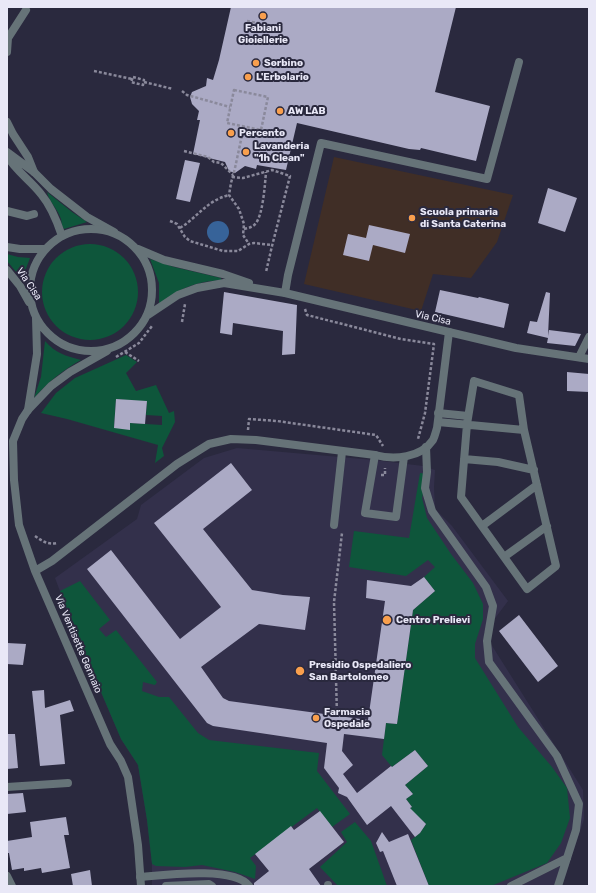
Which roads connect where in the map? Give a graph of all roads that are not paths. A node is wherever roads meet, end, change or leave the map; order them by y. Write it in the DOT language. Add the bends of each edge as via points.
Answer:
graph roads {
  1 [pos="26,10"];
  2 [pos="7,52"];
  3 [pos="519,62"];
  4 [pos="7,122"];
  5 [pos="7,152"];
  6 [pos="7,156"];
  7 [pos="34,172"];
  8 [pos="7,211"];
  9 [pos="34,214"];
  10 [pos="114,232"];
  11 [pos="62,236"];
  12 [pos="7,247"];
  13 [pos="45,249"];
  14 [pos="137,249"];
  15 [pos="7,270"];
  16 [pos="273,290"];
  17 [pos="286,293"];
  18 [pos="33,310"];
  19 [pos="148,314"];
  20 [pos="36,318"];
  21 [pos="449,332"];
  22 [pos="589,337"];
  23 [pos="117,346"];
  24 [pos="579,357"];
  25 [pos="589,359"];
  26 [pos="28,410"];
  27 [pos="438,413"];
  28 [pos="468,416"];
  29 [pos="438,422"];
  30 [pos="467,424"];
  31 [pos="524,430"];
  32 [pos="426,447"];
  33 [pos="342,452"];
  34 [pos="375,455"];
  35 [pos="404,457"];
  36 [pos="464,458"];
  37 [pos="534,470"];
  38 [pos="537,485"];
  39 [pos="334,525"];
  40 [pos="482,526"];
  41 [pos="547,526"];
  42 [pos="504,557"];
  43 [pos="35,571"];
  44 [pos="68,783"];
  45 [pos="7,787"];
  46 [pos="567,858"];
  47 [pos="7,876"];
  48 [pos="140,877"];
  49 [pos="12,886"];
  50 [pos="141,886"];
  51 [pos="166,886"];
  52 [pos="212,886"];
  53 [pos="249,886"];
  54 [pos="511,886"];
  55 [pos="558,886"];
  1 -- 2 [label="street" via="8,38"];
  3 -- 17 [label="street" via="487,179 321,143 288,275"];
  4 -- 7 [label="street"];
  5 -- 7 [label="street"];
  6 -- 11 [label="street" via="41,194 56,217"];
  7 -- 10 [label="street" via="50,189 87,217"];
  8 -- 9 [label="street" via="27,216"];
  10 -- 11 [label="street" via="97,228 79,229"];
  10 -- 14 [label="street" via="127,239"];
  11 -- 13 [label="street"];
  12 -- 13 [label="street"];
  13 -- 18 [label="street" via="36,263 30,281"];
  14 -- 16 [label="street, Via Cisa" via="164,260 223,274"];
  14 -- 19 [label="street" via="147,263 152,280 152,298"];
  15 -- 18 [label="street, Via Cisa" via="20,286"];
  16 -- 17 [label="street, Via Cisa"];
  16 -- 19 [label="street, Via Cisa" via="224,283 197,288 178,295"];
  17 -- 21 [label="street, Via Cisa"];
  18 -- 20 [label="street"];
  19 -- 23 [label="street" via="130,338"];
  20 -- 23 [label="street" via="47,333 62,344 80,350 99,351"];
  20 -- 26 [label="street, Via Ventisette Gennaio" via="37,354"];
  21 -- 24 [label="street, Via Cisa" via="516,348"];
  21 -- 27 [label="street"];
  22 -- 24 [label="street"];
  23 -- 26 [label="street, Via Ventisette Gennaio" via="70,372 51,386"];
  24 -- 25 [label="street, Via Cisa"];
  26 -- 43 [label="street, Via Ventisette Gennaio" via="13,441 14,480 19,525"];
  27 -- 28 [label="street"];
  27 -- 29 [label="street"];
  28 -- 30 [label="street"];
  28 -- 31 [label="street" via="474,381 519,395"];
  29 -- 30 [label="street"];
  29 -- 32 [label="street" via="433,440"];
  30 -- 31 [label="street"];
  30 -- 36 [label="street"];
  31 -- 37 [label="street"];
  32 -- 35 [label="street"];
  32 -- 46 [label="street" via="425,488 432,511 486,587 493,606 487,641 489,662 557,756 579,804 576,830"];
  33 -- 34 [label="street"];
  33 -- 39 [label="street"];
  33 -- 43 [label="street" via="256,440 231,439 209,444 177,464 52,561"];
  34 -- 35 [label="street" via="385,458"];
  34 -- 35 [label="street" via="365,513 396,516"];
  36 -- 37 [label="street"];
  36 -- 40 [label="street" via="461,497"];
  37 -- 38 [label="street"];
  38 -- 40 [label="street"];
  38 -- 41 [label="street"];
  40 -- 42 [label="street"];
  41 -- 42 [label="street"];
  41 -- 42 [label="street" via="556,566 527,589"];
  43 -- 48 [label="street, Via Ventisette Gennaio" via="110,744 128,777"];
  44 -- 45 [label="street"];
  46 -- 54 [label="street"];
  46 -- 55 [label="street"];
  47 -- 49 [label="street"];
  48 -- 50 [label="street, Via Ventisette Gennaio"];
  48 -- 53 [label="street" via="197,872 233,877 246,882"];
  51 -- 52 [label="street"];
}
